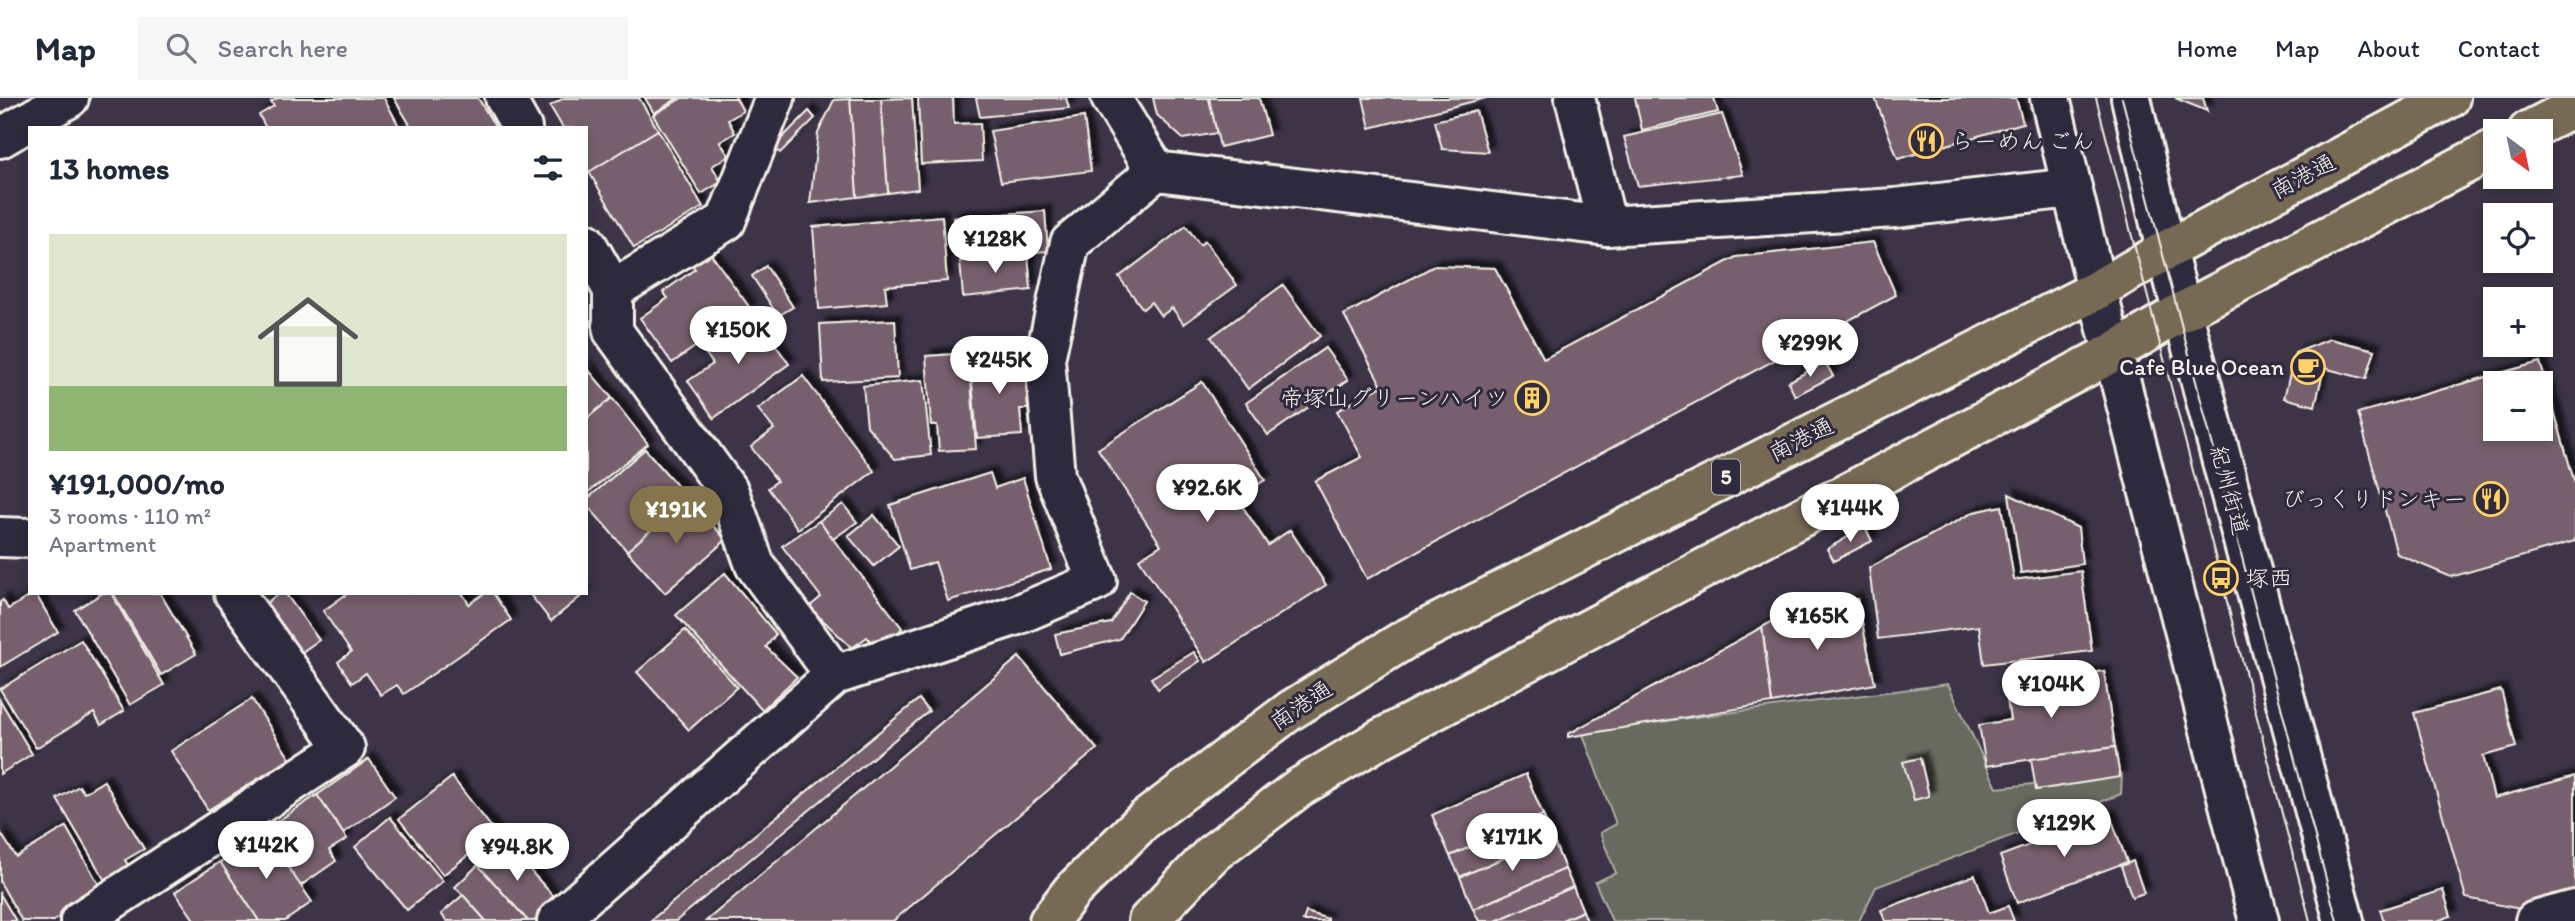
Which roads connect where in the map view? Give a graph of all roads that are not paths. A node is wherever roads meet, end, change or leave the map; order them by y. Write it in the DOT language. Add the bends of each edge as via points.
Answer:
graph roads {
  1 [pos="69,98"];
  2 [pos="505,98"];
  3 [pos="775,98"];
  4 [pos="1111,98"];
  5 [pos="1575,98"];
  6 [pos="2050,98"];
  7 [pos="2131,98"];
  8 [pos="2449,98"];
  9 [pos="2575,107"];
  10 [pos="2552,119"];
  11 [pos="521,126"];
  12 [pos="0,138"];
  13 [pos="2483,155"];
  14 [pos="1156,171"];
  15 [pos="2073,188"];
  16 [pos="1607,226"];
  17 [pos="2166,250"];
  18 [pos="597,274"];
  19 [pos="2097,290"];
  20 [pos="2184,311"];
  21 [pos="2114,352"];
  22 [pos="0,537"];
  23 [pos="28,538"];
  24 [pos="235,595"];
  25 [pos="835,675"];
  26 [pos="2575,910"];
  27 [pos="80,921"];
  28 [pos="557,921"];
  29 [pos="1049,921"];
  30 [pos="1148,921"];
  31 [pos="2259,921"];
  32 [pos="2344,921"];
  33 [pos="2535,921"];
  1 -- 12 [label="street"];
  2 -- 11 [label="street"];
  3 -- 18 [label="street" via="726,221"];
  4 -- 14 [label="street"];
  5 -- 16 [label="street"];
  6 -- 15 [label="street"];
  7 -- 17 [label="street, 紀州街道"];
  8 -- 17 [label="main road, 南港通 / 5"];
  9 -- 10 [label="main road"];
  13 -- 20 [label="main road"];
  14 -- 16 [label="street"];
  14 -- 25 [label="street" via="1070,243 1045,359 1055,476 1097,581 1017,615"];
  15 -- 16 [label="street" via="1895,208"];
  15 -- 19 [label="street"];
  17 -- 19 [label="main road, 南港通 / 5"];
  17 -- 20 [label="street, 紀州街道"];
  18 -- 25 [label="street" via="613,331 729,492 755,565"];
  19 -- 21 [label="street"];
  19 -- 29 [label="main road, 南港通 / 5" via="1404,640 1291,710 1153,813 1072,891"];
  20 -- 21 [label="main road"];
  20 -- 32 [label="street, 紀州街道"];
  21 -- 30 [label="main road" via="1380,739 1300,786 1213,853"];
  21 -- 31 [label="street"];
  22 -- 23 [label="street"];
  24 -- 27 [label="street" via="345,748"];
  25 -- 28 [label="street"];
  26 -- 33 [label="street"];
}
